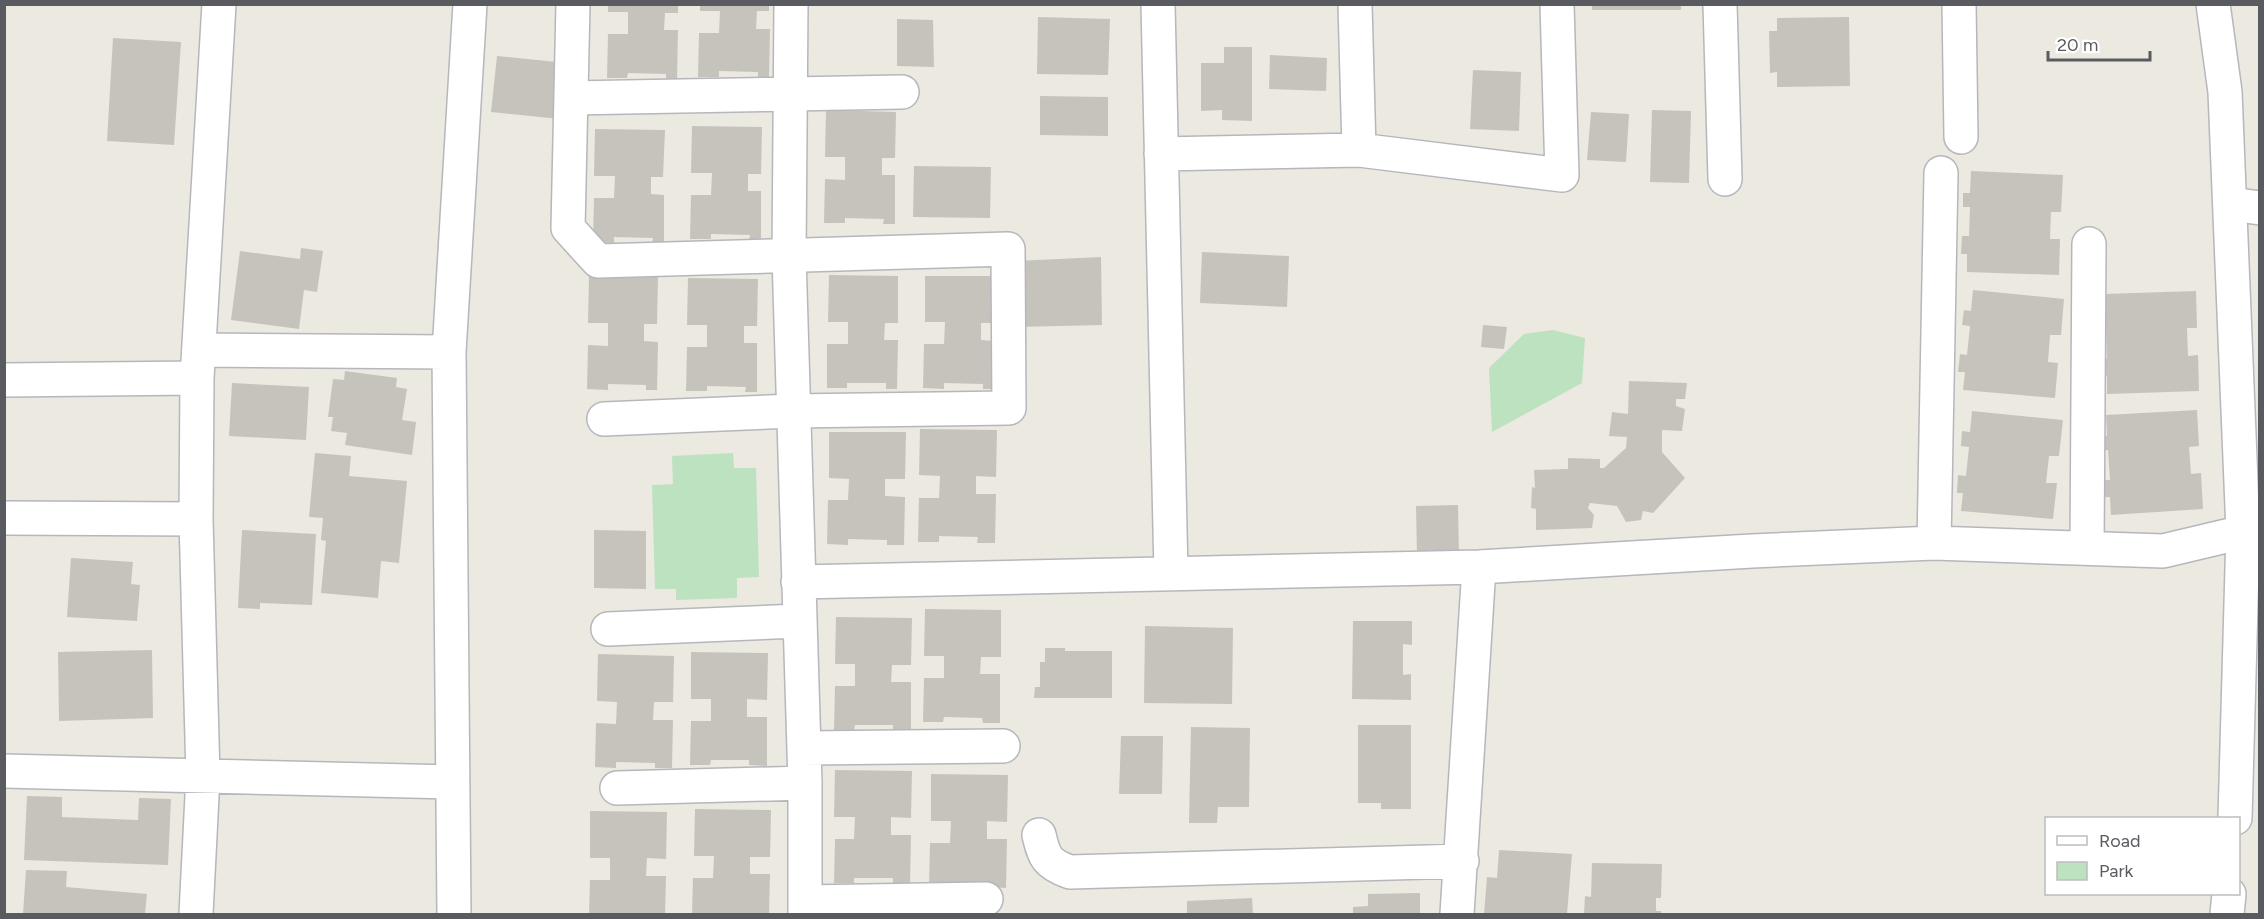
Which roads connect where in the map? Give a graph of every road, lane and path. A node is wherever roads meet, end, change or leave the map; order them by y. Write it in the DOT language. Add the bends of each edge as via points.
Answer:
graph roads {
  1 [pos="219,4"];
  2 [pos="471,4"];
  3 [pos="573,4"];
  4 [pos="790,4"];
  5 [pos="1158,4"];
  6 [pos="1355,4"];
  7 [pos="1557,4"];
  8 [pos="1720,4"];
  9 [pos="1969,4"];
  10 [pos="2213,4"];
  11 [pos="1959,5"];
  12 [pos="791,92"];
  13 [pos="902,92"];
  14 [pos="571,98"];
  15 [pos="1961,137"];
  16 [pos="1359,150"];
  17 [pos="1161,154"];
  18 [pos="1941,173"];
  19 [pos="1725,179"];
  20 [pos="2245,206"];
  21 [pos="2089,244"];
  22 [pos="789,256"];
  23 [pos="448,352"];
  24 [pos="198,364"];
  25 [pos="4,380"];
  26 [pos="792,411"];
  27 [pos="604,419"];
  28 [pos="4,519"];
  29 [pos="196,519"];
  30 [pos="2251,532"];
  31 [pos="1934,543"];
  32 [pos="2087,548"];
  33 [pos="1479,567"];
  34 [pos="1171,573"];
  35 [pos="798,582"];
  36 [pos="799,621"];
  37 [pos="608,629"];
  38 [pos="1003,746"];
  39 [pos="804,748"];
  40 [pos="4,771"];
  41 [pos="203,776"];
  42 [pos="453,782"];
  43 [pos="805,783"];
  44 [pos="617,788"];
  45 [pos="2235,817"];
  46 [pos="2240,824"];
  47 [pos="2259,826"];
  48 [pos="1039,835"];
  49 [pos="1461,861"];
  50 [pos="2229,895"];
  51 [pos="986,899"];
  52 [pos="805,908"];
  53 [pos="196,915"];
  54 [pos="454,915"];
  55 [pos="1457,915"];
  56 [pos="2227,915"];
  1 -- 24 [label="street"];
  2 -- 23 [label="street"];
  3 -- 14 [label="street"];
  4 -- 12 [label="street"];
  5 -- 17 [label="street"];
  6 -- 16 [label="street"];
  7 -- 16 [label="street" via="1562,175"];
  8 -- 19 [label="street"];
  9 -- 11 [label="street"];
  10 -- 20 [label="street"];
  11 -- 15 [label="street"];
  12 -- 13 [label="street"];
  12 -- 14 [label="street"];
  12 -- 22 [label="street"];
  14 -- 22 [label="street" via="568,228 598,261"];
  16 -- 17 [label="street"];
  17 -- 34 [label="street"];
  18 -- 31 [label="street"];
  20 -- 30 [label="street"];
  21 -- 32 [label="street"];
  22 -- 26 [label="street"];
  22 -- 26 [label="street" via="1008,249 1009,408"];
  23 -- 24 [label="street"];
  23 -- 42 [label="street"];
  24 -- 25 [label="street"];
  24 -- 29 [label="street"];
  26 -- 27 [label="street"];
  26 -- 35 [label="street"];
  28 -- 29 [label="street"];
  29 -- 41 [label="street"];
  30 -- 32 [label="street" via="2163,551"];
  30 -- 45 [label="street"];
  31 -- 32 [label="street"];
  31 -- 33 [label="street"];
  33 -- 34 [label="street"];
  33 -- 49 [label="street"];
  34 -- 35 [label="street"];
  35 -- 36 [label="street"];
  36 -- 37 [label="street"];
  36 -- 39 [label="street"];
  38 -- 39 [label="street"];
  39 -- 43 [label="street"];
  40 -- 41 [label="street"];
  41 -- 42 [label="street"];
  41 -- 53 [label="street"];
  42 -- 54 [label="street"];
  43 -- 44 [label="street"];
  43 -- 52 [label="street"];
  46 -- 47 [label="street"];
  48 -- 49 [label="street" via="1043,852 1053,866 1070,872"];
  49 -- 55 [label="street"];
  50 -- 56 [label="street"];
  51 -- 52 [label="street"];
}
